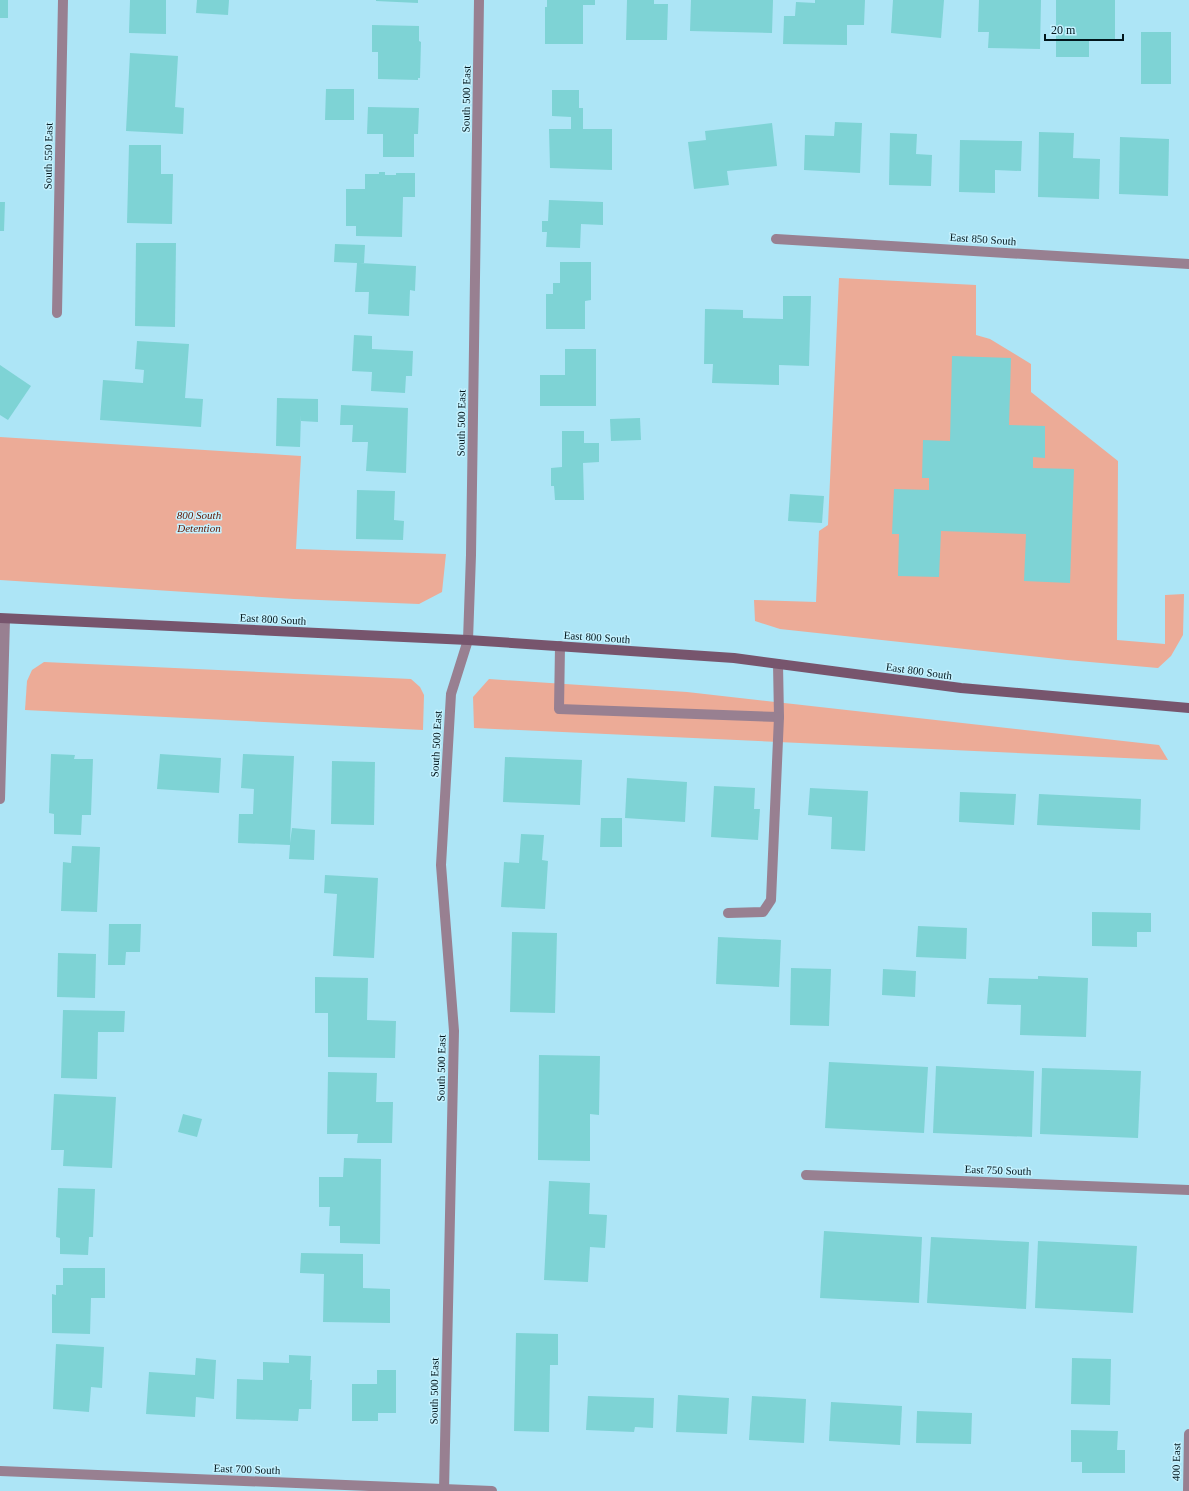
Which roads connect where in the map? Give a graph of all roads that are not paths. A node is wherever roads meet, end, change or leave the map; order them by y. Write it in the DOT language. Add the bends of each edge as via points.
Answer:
graph roads {
  1 [pos="63,0"];
  2 [pos="479,0"];
  3 [pos="776,239"];
  4 [pos="1189,264"];
  5 [pos="57,313"];
  6 [pos="3,618"];
  7 [pos="468,640"];
  8 [pos="560,646"];
  9 [pos="778,664"];
  10 [pos="1189,708"];
  11 [pos="779,717"];
  12 [pos="0,799"];
  13 [pos="728,913"];
  14 [pos="806,1174"];
  15 [pos="1189,1190"];
  16 [pos="1189,1434"];
  17 [pos="0,1471"];
  18 [pos="1188,1474"];
  19 [pos="444,1490"];
  20 [pos="492,1491"];
  21 [pos="1188,1491"];
  1 -- 5 [label="street, South 550 East"];
  2 -- 7 [label="street, South 500 East"];
  3 -- 4 [label="street, East 850 South"];
  6 -- 7 [label="main road, East 800 South"];
  6 -- 12 [label="street"];
  7 -- 8 [label="main road, East 800 South"];
  7 -- 19 [label="street, South 500 East" via="451,694 441,865 454,1031"];
  8 -- 9 [label="main road, East 800 South" via="734,658"];
  8 -- 11 [label="street" via="559,709"];
  9 -- 10 [label="main road, East 800 South" via="961,688"];
  9 -- 11 [label="street"];
  11 -- 13 [label="street" via="771,900 763,912"];
  14 -- 15 [label="street, East 750 South"];
  16 -- 18 [label="street, 400 East"];
  17 -- 19 [label="street, East 700 South"];
  18 -- 21 [label="street, 400 East"];
  19 -- 20 [label="street, East 700 South"];
}
